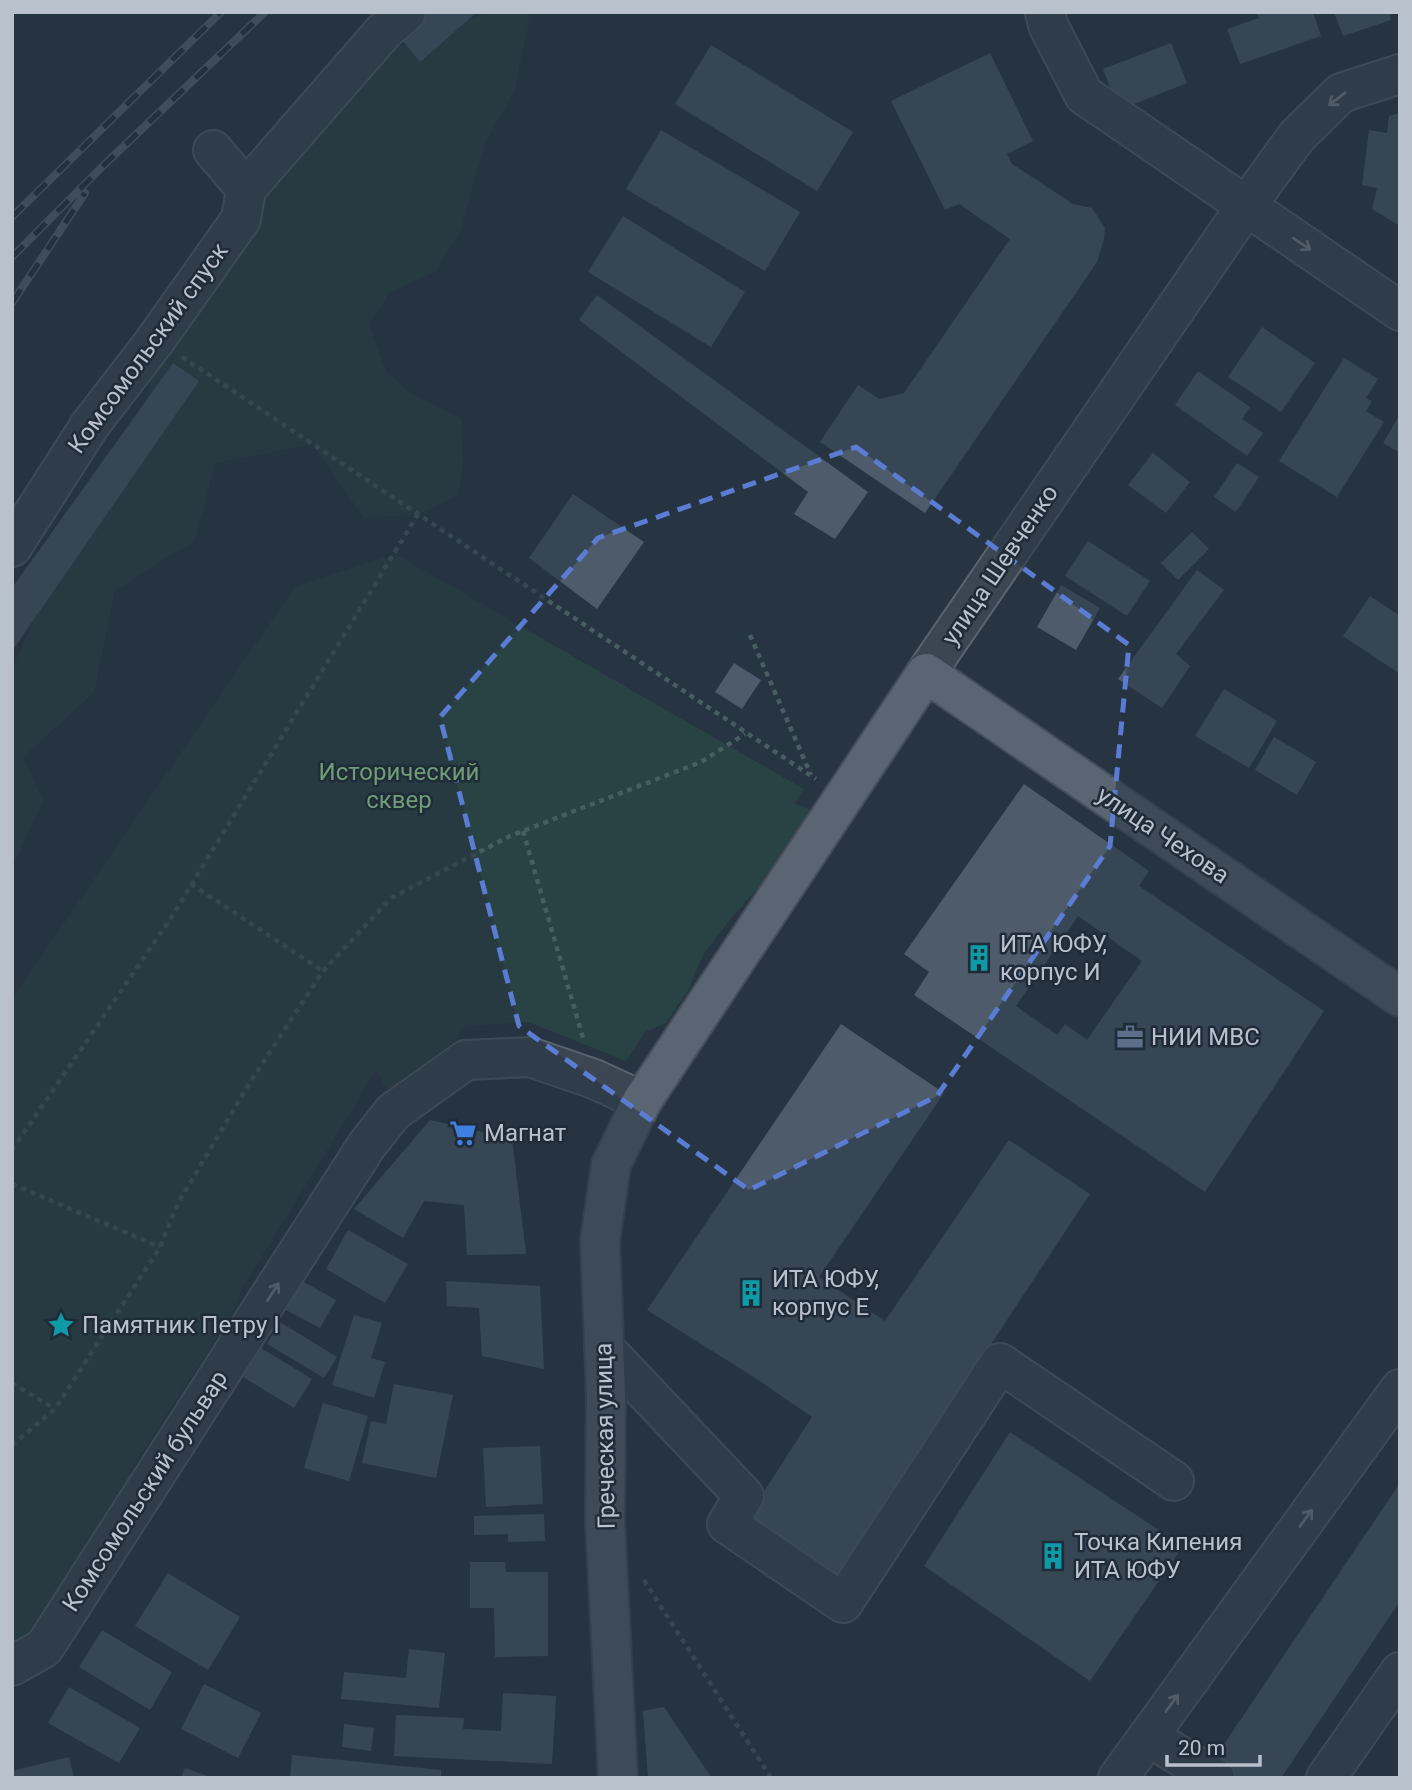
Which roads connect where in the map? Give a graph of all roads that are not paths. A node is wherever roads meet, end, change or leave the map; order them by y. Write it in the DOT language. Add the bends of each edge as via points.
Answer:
graph roads {
  1 [pos="406,12"];
  2 [pos="1045,12"];
  3 [pos="1400,74"];
  4 [pos="212,150"];
  5 [pos="246,189"];
  6 [pos="1245,206"];
  7 [pos="1400,311"];
  8 [pos="12,547"];
  9 [pos="926,673"];
  10 [pos="1400,997"];
  11 [pos="642,1101"];
  12 [pos="604,1348"];
  13 [pos="1400,1388"];
  14 [pos="1174,1481"];
  15 [pos="12,1666"];
  16 [pos="1400,1672"];
  17 [pos="1149,1736"];
  18 [pos="618,1778"];
  19 [pos="1118,1778"];
  20 [pos="1215,1778"];
  21 [pos="1326,1778"];
  1 -- 5 [label="street" via="384,31"];
  2 -- 6 [label="street" via="1084,95"];
  3 -- 6 [label="street, улица Шевченко, one-way" via="1341,93 1297,136"];
  4 -- 5 [label="street"];
  5 -- 8 [label="street, Комсомольский спуск" via="241,219 90,425"];
  6 -- 7 [label="street, one-way"];
  6 -- 9 [label="street, улица Шевченко"];
  9 -- 10 [label="main road, улица Чехова"];
  9 -- 11 [label="main road, улица Шевченко"];
  11 -- 12 [label="main road, Греческая улица" via="611,1165 600,1241"];
  15 -- 11 [label="street, Комсомольский бульвар, one-way" via="44,1648 367,1145 393,1112 466,1060 530,1057"];
  12 -- 14 [label="street" via="744,1496 727,1524 843,1603 1000,1363"];
  12 -- 18 [label="main road, Греческая улица" via="605,1521"];
  17 -- 13 [label="street, one-way"];
  16 -- 21 [label="street"];
  17 -- 19 [label="street"];
  17 -- 20 [label="street"];
}
